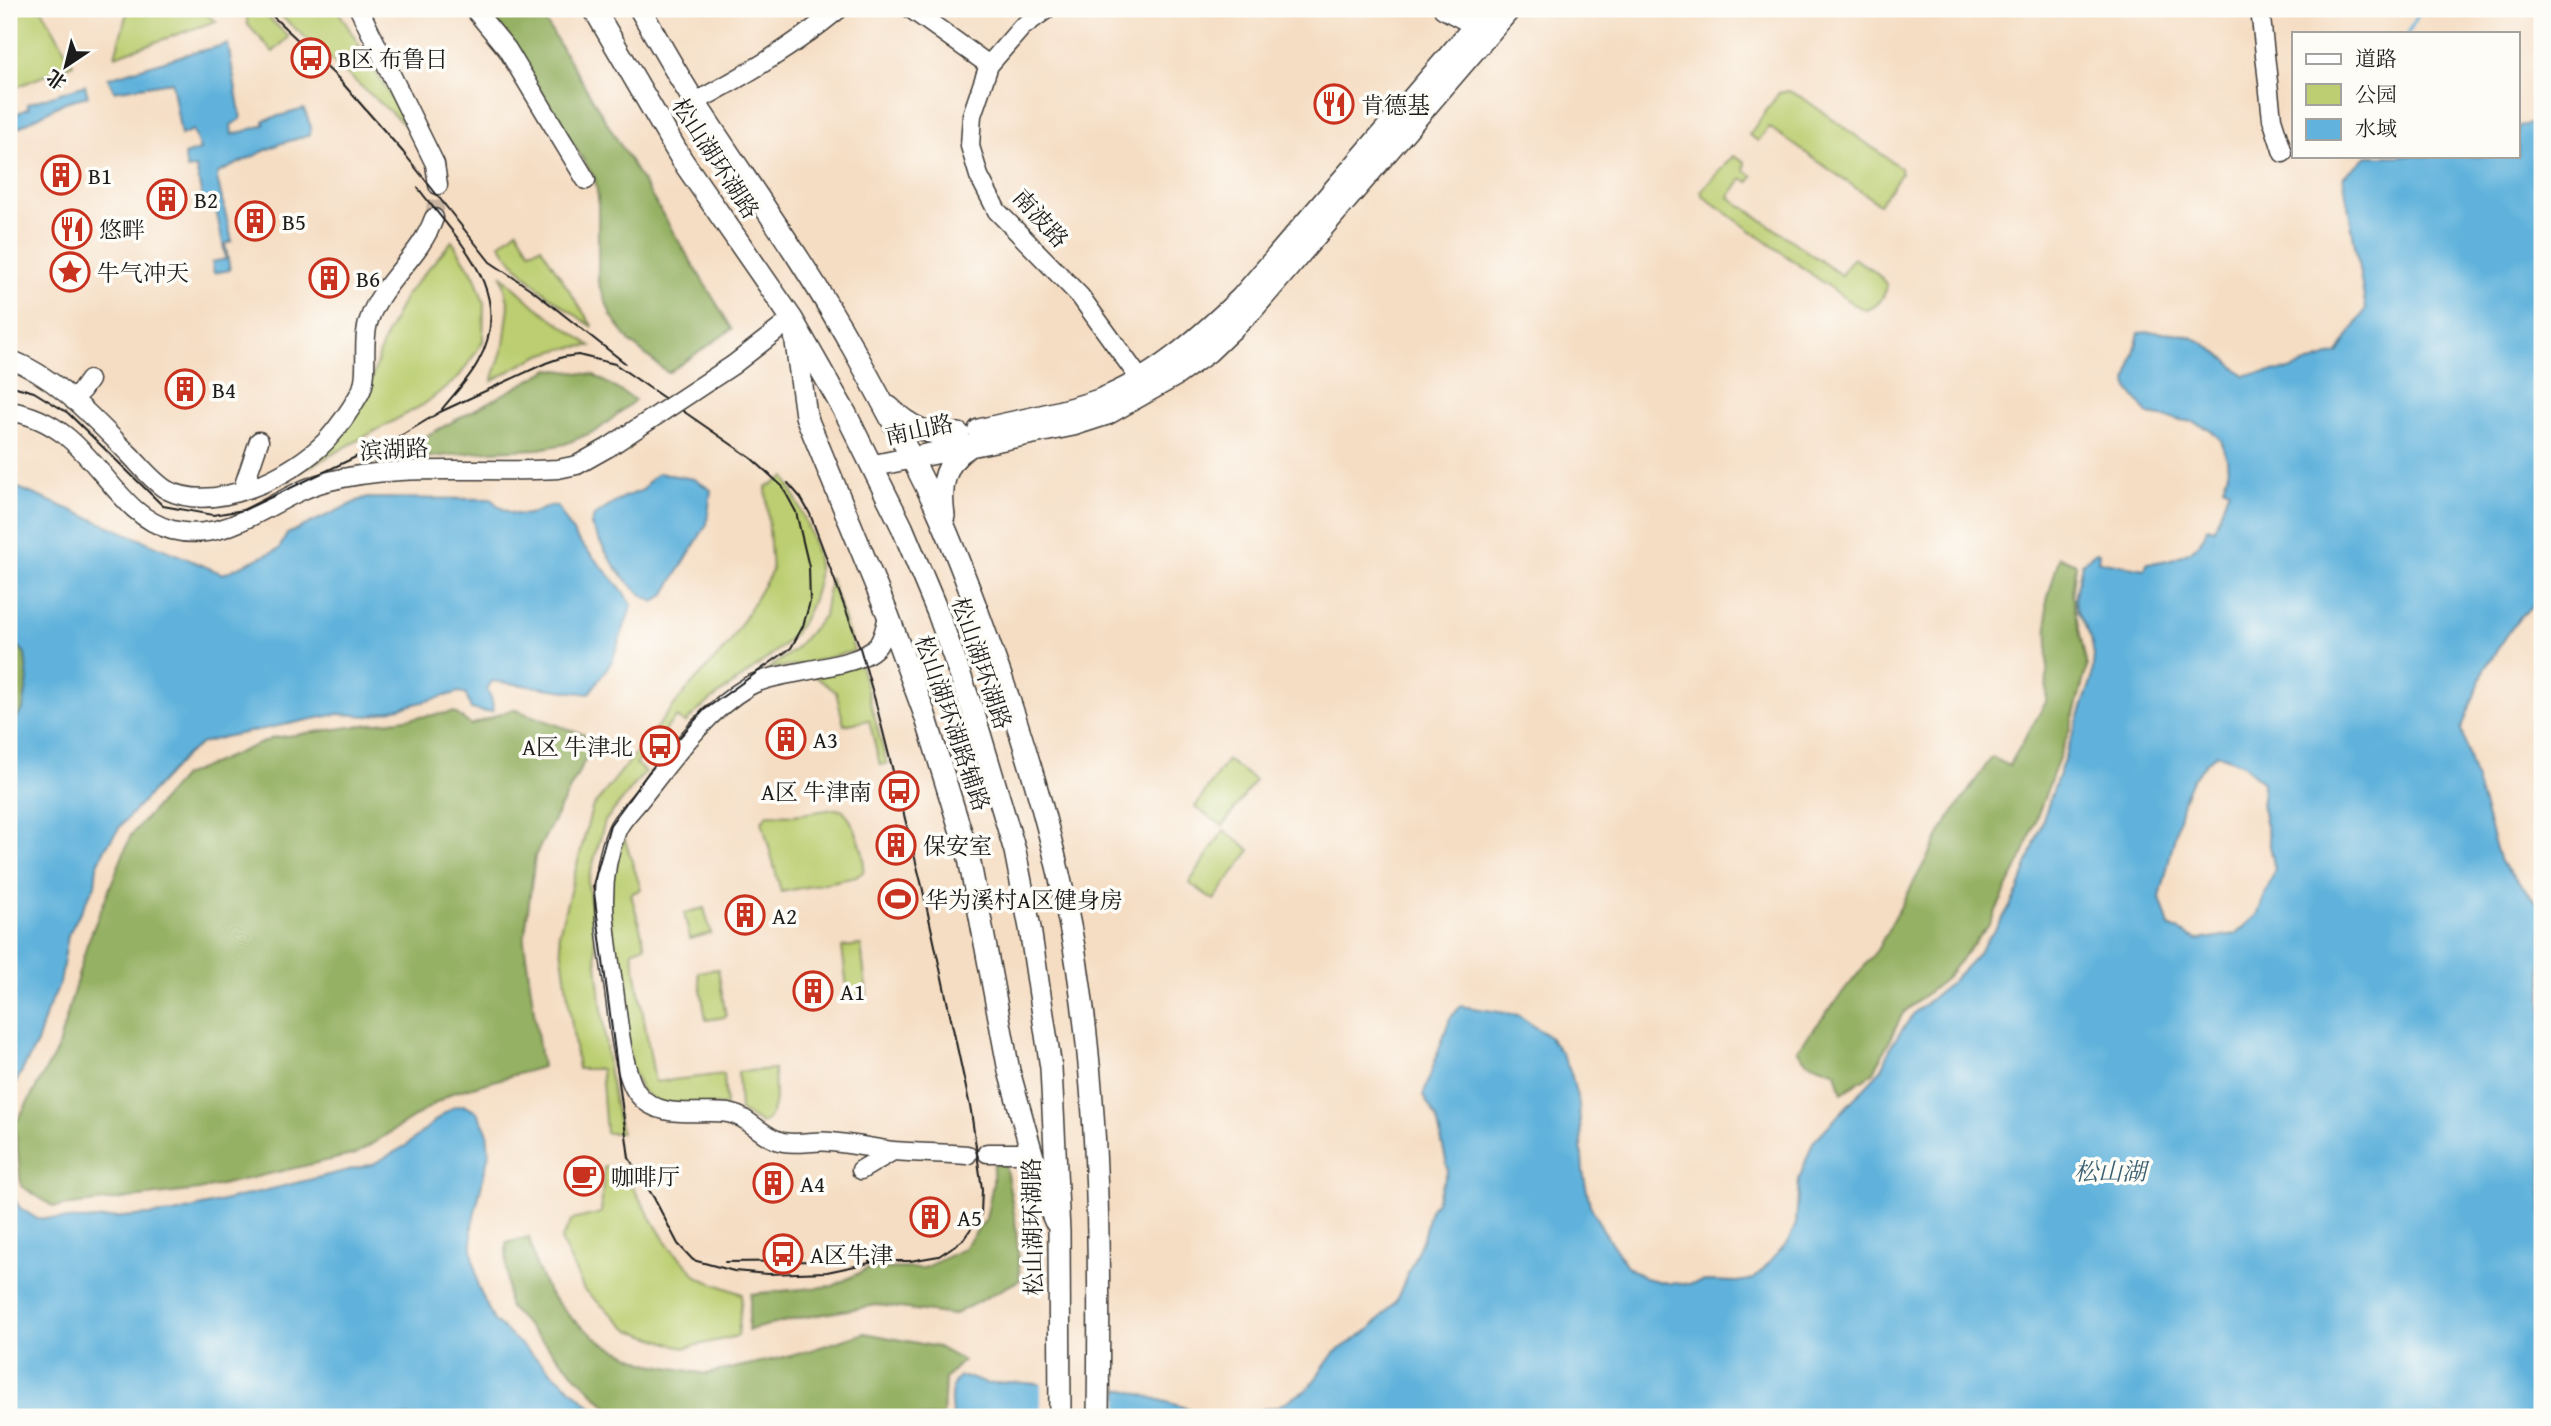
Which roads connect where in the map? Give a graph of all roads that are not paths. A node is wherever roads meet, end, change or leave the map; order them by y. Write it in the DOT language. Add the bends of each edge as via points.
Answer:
graph roads {
  1 [pos="359,9"];
  2 [pos="474,9"];
  3 [pos="594,9"];
  4 [pos="640,9"];
  5 [pos="839,9"];
  6 [pos="911,9"];
  7 [pos="1047,9"];
  8 [pos="1444,9"];
  9 [pos="1489,9"];
  10 [pos="1510,9"];
  11 [pos="2260,9"];
  12 [pos="1481,31"];
  13 [pos="989,65"];
  14 [pos="695,102"];
  15 [pos="2283,153"];
  16 [pos="586,180"];
  17 [pos="438,185"];
  18 [pos="434,218"];
  19 [pos="792,319"];
  20 [pos="9,359"];
  21 [pos="1140,379"];
  22 [pos="89,380"];
  23 [pos="880,398"];
  24 [pos="74,401"];
  25 [pos="9,411"];
  26 [pos="965,440"];
  27 [pos="259,441"];
  28 [pos="908,452"];
  29 [pos="872,466"];
  30 [pos="242,491"];
  31 [pos="946,532"];
  32 [pos="888,615"];
  33 [pos="643,820"];
  34 [pos="618,828"];
  35 [pos="894,1150"];
  36 [pos="987,1153"];
  37 [pos="1031,1153"];
  38 [pos="968,1155"];
  39 [pos="861,1170"];
  40 [pos="1059,1232"];
  41 [pos="1060,1417"];
  42 [pos="1098,1417"];
  1 -- 17 [label="street" via="435,164"];
  2 -- 16 [label="street" via="507,49"];
  3 -- 19 [label="main road, 松山湖环湖路" via="682,160"];
  4 -- 14 [label="main road, 松山湖环湖路"];
  5 -- 14 [label="street" via="756,70"];
  6 -- 13 [label="street"];
  7 -- 13 [label="street, 南波路" via="1022,27"];
  8 -- 12 [label="street"];
  9 -- 12 [label="main road, 南山路"];
  10 -- 12 [label="main road, 南山路"];
  11 -- 15 [label="street" via="2272,119"];
  12 -- 21 [label="main road, 南山路" via="1241,298 1198,340"];
  12 -- 26 [label="main road, 南山路" via="1253,309 1208,352 1107,414 1073,425"];
  13 -- 21 [label="street, 南波路" via="972,115 970,146 979,176 997,211 1080,296"];
  14 -- 23 [label="main road, 松山湖环湖路" via="824,298"];
  18 -- 30 [label="street" via="428,236 374,300 361,391 326,441 290,470"];
  19 -- 25 [label="street, 滨湖路, bridge" via="733,366 577,465 348,477 296,492 219,531 165,528 140,512 62,432"];
  19 -- 29 [label="main road, 松山湖环湖路"];
  19 -- 32 [label="main road, 松山湖环湖路辅路" via="806,416"];
  20 -- 24 [label="street" via="38,373"];
  21 -- 26 [label="main road, 南山路" via="1101,399"];
  22 -- 24 [label="street"];
  23 -- 26 [label="main road" via="920,430"];
  23 -- 28 [label="main road, 松山湖环湖路"];
  24 -- 30 [label="street" via="166,489 204,499"];
  26 -- 28 [label="main road, 南山路"];
  26 -- 31 [label="main road" via="945,476 942,505"];
  27 -- 30 [label="street"];
  28 -- 29 [label="main road, 南山路"];
  28 -- 31 [label="main road, 松山湖环湖路"];
  29 -- 40 [label="main road, 松山湖环湖路" via="943,625 1015,851 1051,1068"];
  31 -- 42 [label="main road, 松山湖环湖路" via="1012,705 1048,822 1074,951 1097,1183"];
  32 -- 34 [label="street" via="877,647 862,656 750,686 712,714"];
  32 -- 37 [label="main road, 松山湖环湖路辅路" via="970,858 1002,1041"];
  33 -- 34 [label="street"];
  34 -- 35 [label="street" via="603,884 604,910 623,1043 638,1094 656,1108 731,1113 771,1139 786,1143 827,1141"];
  35 -- 38 [label="street"];
  35 -- 39 [label="street"];
  36 -- 37 [label="street"];
  37 -- 40 [label="main road, 松山湖环湖路辅路"];
  40 -- 41 [label="main road, 松山湖环湖路"];
}
